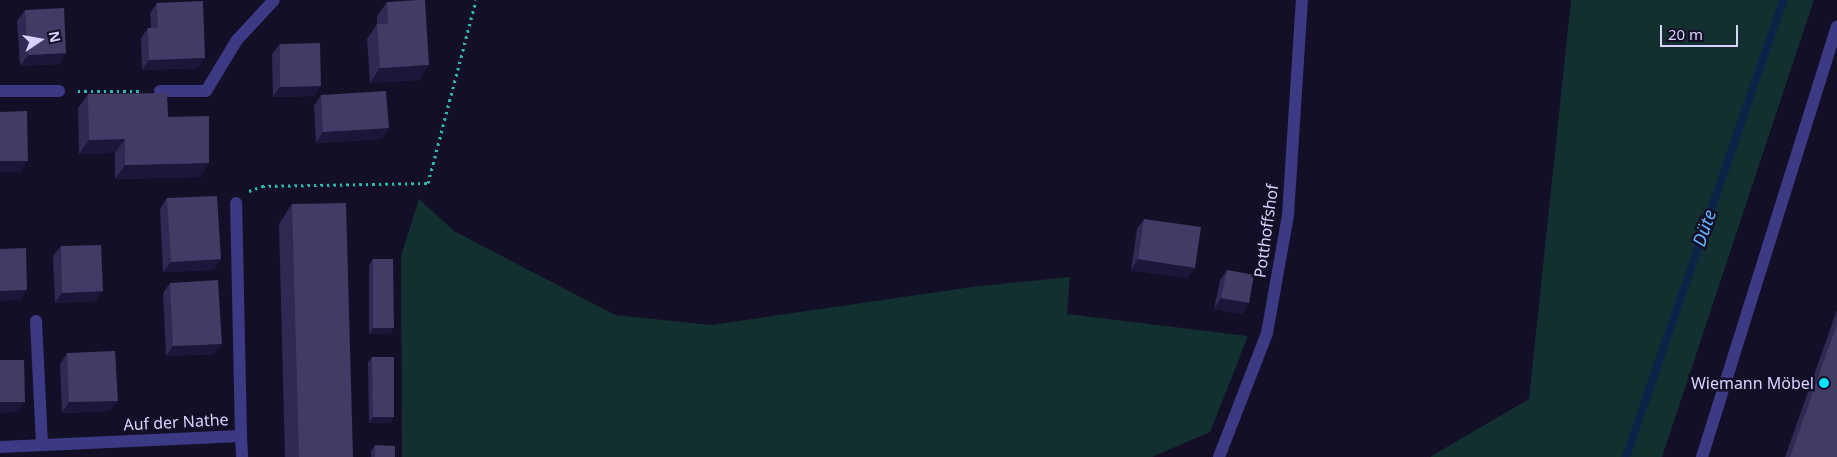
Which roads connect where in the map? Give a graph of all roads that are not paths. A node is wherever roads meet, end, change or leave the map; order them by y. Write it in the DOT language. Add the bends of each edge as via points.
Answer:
graph roads {
  1 [pos="274,0"];
  2 [pos="1302,0"];
  3 [pos="1837,27"];
  4 [pos="0,91"];
  5 [pos="60,91"];
  6 [pos="160,91"];
  7 [pos="236,204"];
  8 [pos="36,320"];
  9 [pos="241,436"];
  10 [pos="42,445"];
  11 [pos="0,447"];
  12 [pos="242,457"];
  13 [pos="1219,457"];
  14 [pos="1702,457"];
  1 -- 6 [label="street" via="237,40 206,90"];
  2 -- 13 [label="street, Potthoffshof" via="1288,215 1267,333"];
  3 -- 14 [label="street"];
  4 -- 5 [label="street"];
  7 -- 9 [label="street, Auf der Nathe"];
  8 -- 10 [label="street"];
  9 -- 10 [label="street, Auf der Nathe"];
  9 -- 12 [label="street"];
  10 -- 11 [label="street, Auf der Nathe"];
}
